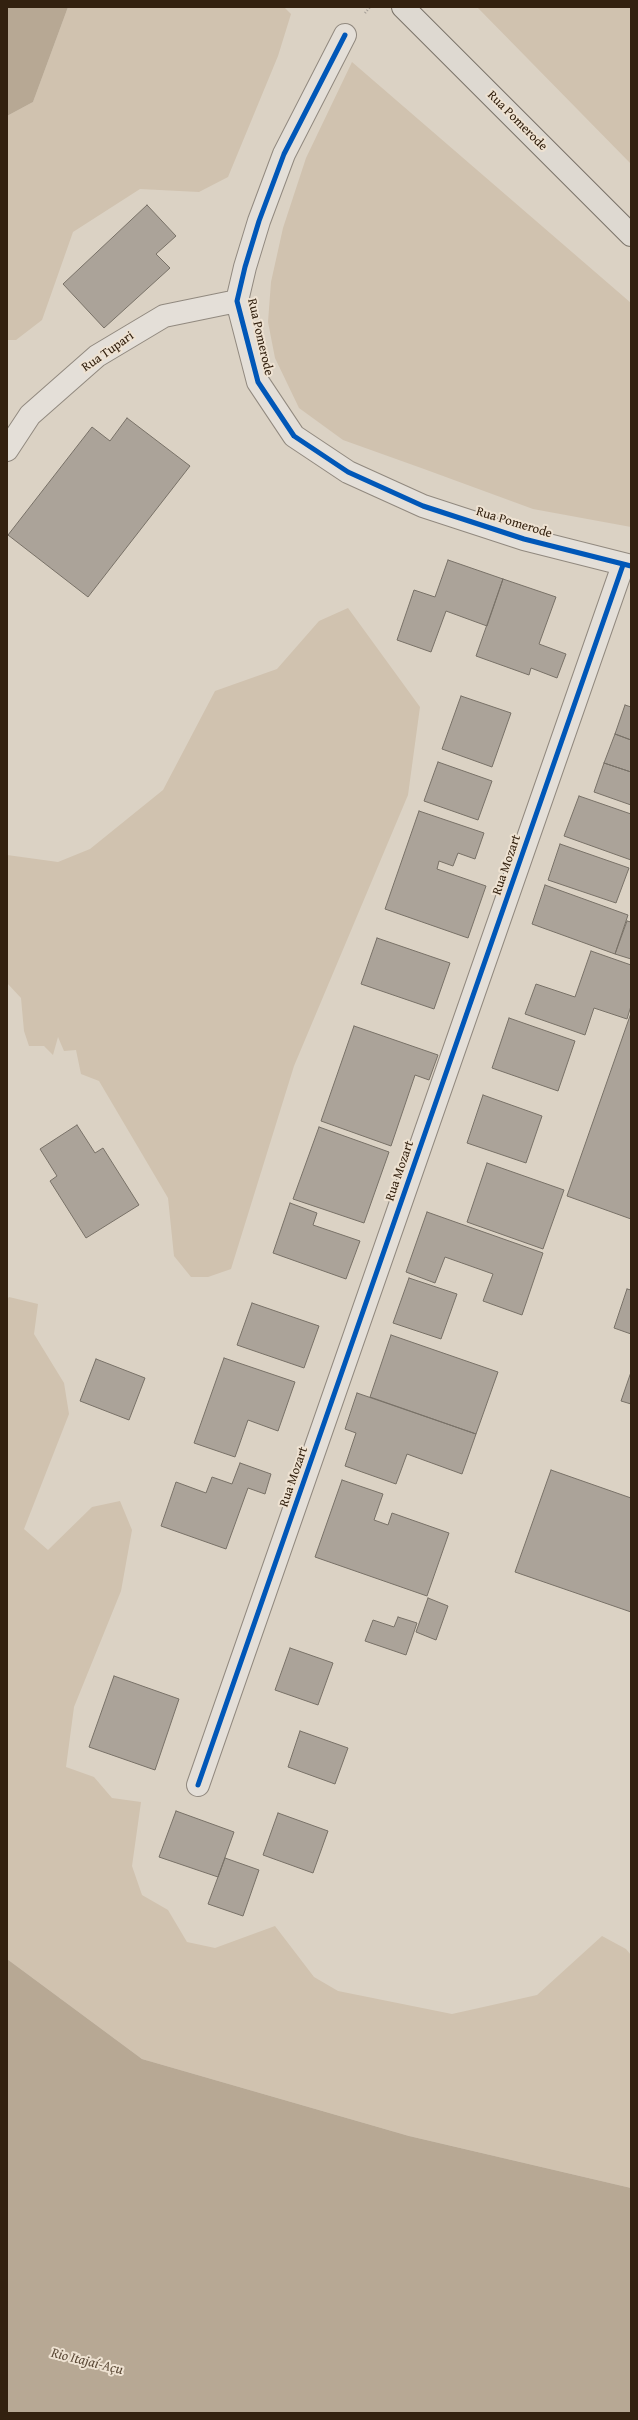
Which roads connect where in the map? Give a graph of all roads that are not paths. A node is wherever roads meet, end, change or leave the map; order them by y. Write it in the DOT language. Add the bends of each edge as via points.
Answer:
graph roads {
  1 [pos="403,7"];
  2 [pos="345,35"];
  3 [pos="631,235"];
  4 [pos="237,301"];
  5 [pos="7,450"];
  6 [pos="627,565"];
  7 [pos="198,1785"];
  1 -- 3 [label="main road, Rua Pomerode"];
  2 -- 4 [label="street, Rua Pomerode" via="284,154 259,221"];
  4 -- 5 [label="street, Rua Tupari" via="164,316 97,356 30,415"];
  4 -- 6 [label="street, Rua Pomerode" via="258,382 294,436 348,472 423,506 524,539"];
  6 -- 7 [label="street, Rua Mozart"];
}
